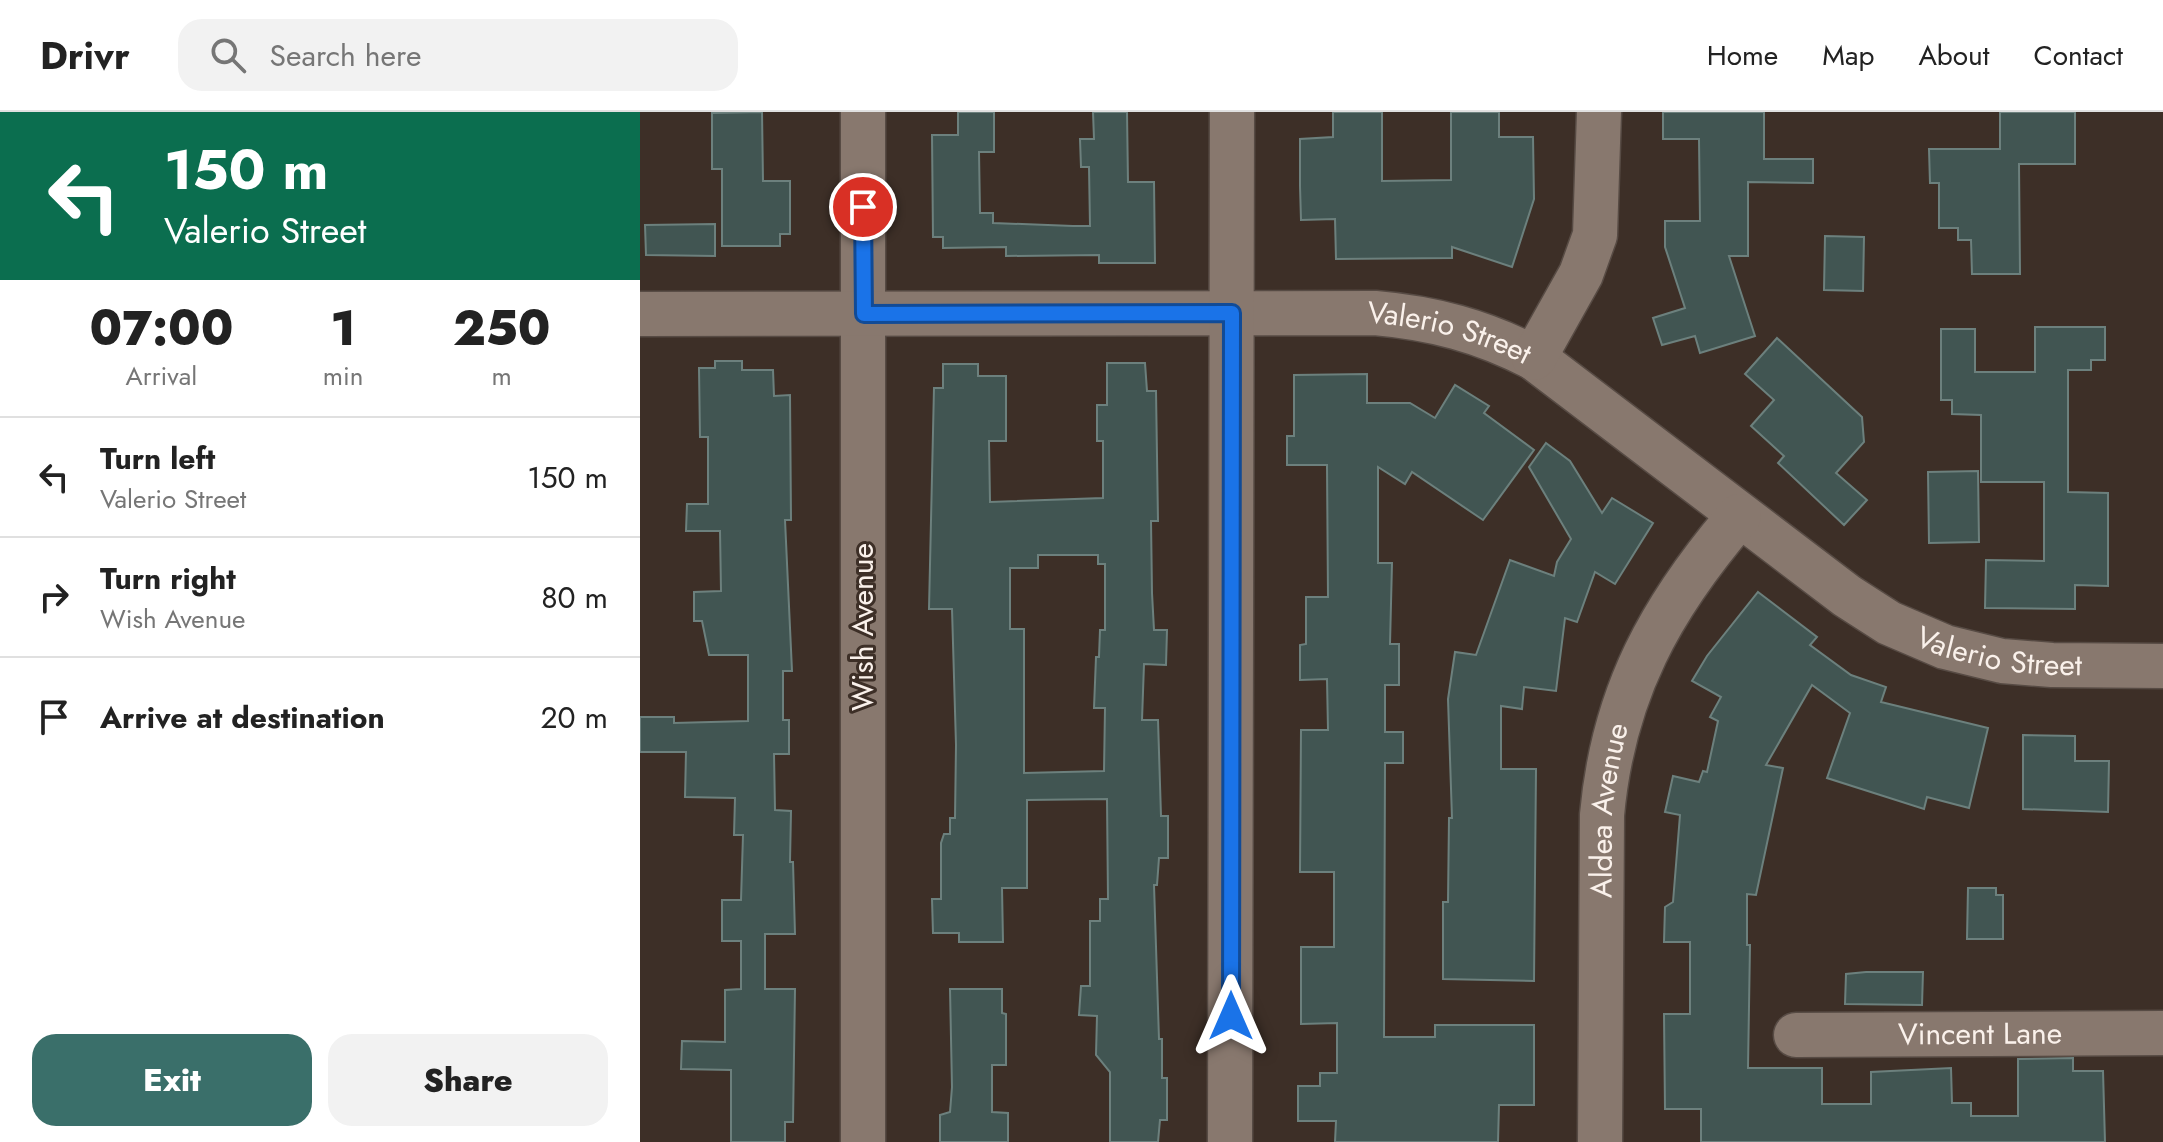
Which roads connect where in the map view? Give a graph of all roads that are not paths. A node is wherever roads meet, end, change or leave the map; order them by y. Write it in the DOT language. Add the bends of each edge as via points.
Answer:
graph roads {
  1 [pos="863,112"];
  2 [pos="1232,112"];
  3 [pos="1599,112"];
  4 [pos="1232,313"];
  5 [pos="640,314"];
  6 [pos="864,314"];
  7 [pos="1534,358"];
  8 [pos="1739,516"];
  9 [pos="2163,666"];
  10 [pos="2163,1033"];
  11 [pos="1796,1035"];
  12 [pos="863,1142"];
  13 [pos="1230,1142"];
  14 [pos="1600,1142"];
  1 -- 6 [label="street, Wish Avenue"];
  2 -- 4 [label="street"];
  3 -- 7 [label="street" via="1595,235 1581,274"];
  4 -- 6 [label="street, Valerio Street"];
  4 -- 7 [label="street, Valerio Street" via="1411,316 1471,330"];
  4 -- 13 [label="street"];
  5 -- 6 [label="street, Valerio Street"];
  6 -- 12 [label="street, Wish Avenue"];
  7 -- 8 [label="street, Valerio Street"];
  8 -- 9 [label="street, Valerio Street" via="1847,596 1917,637 2027,664"];
  8 -- 14 [label="street, Aldea Avenue" via="1678,592 1640,659 1612,749 1602,815"];
  10 -- 11 [label="street, Vincent Lane"];
}
